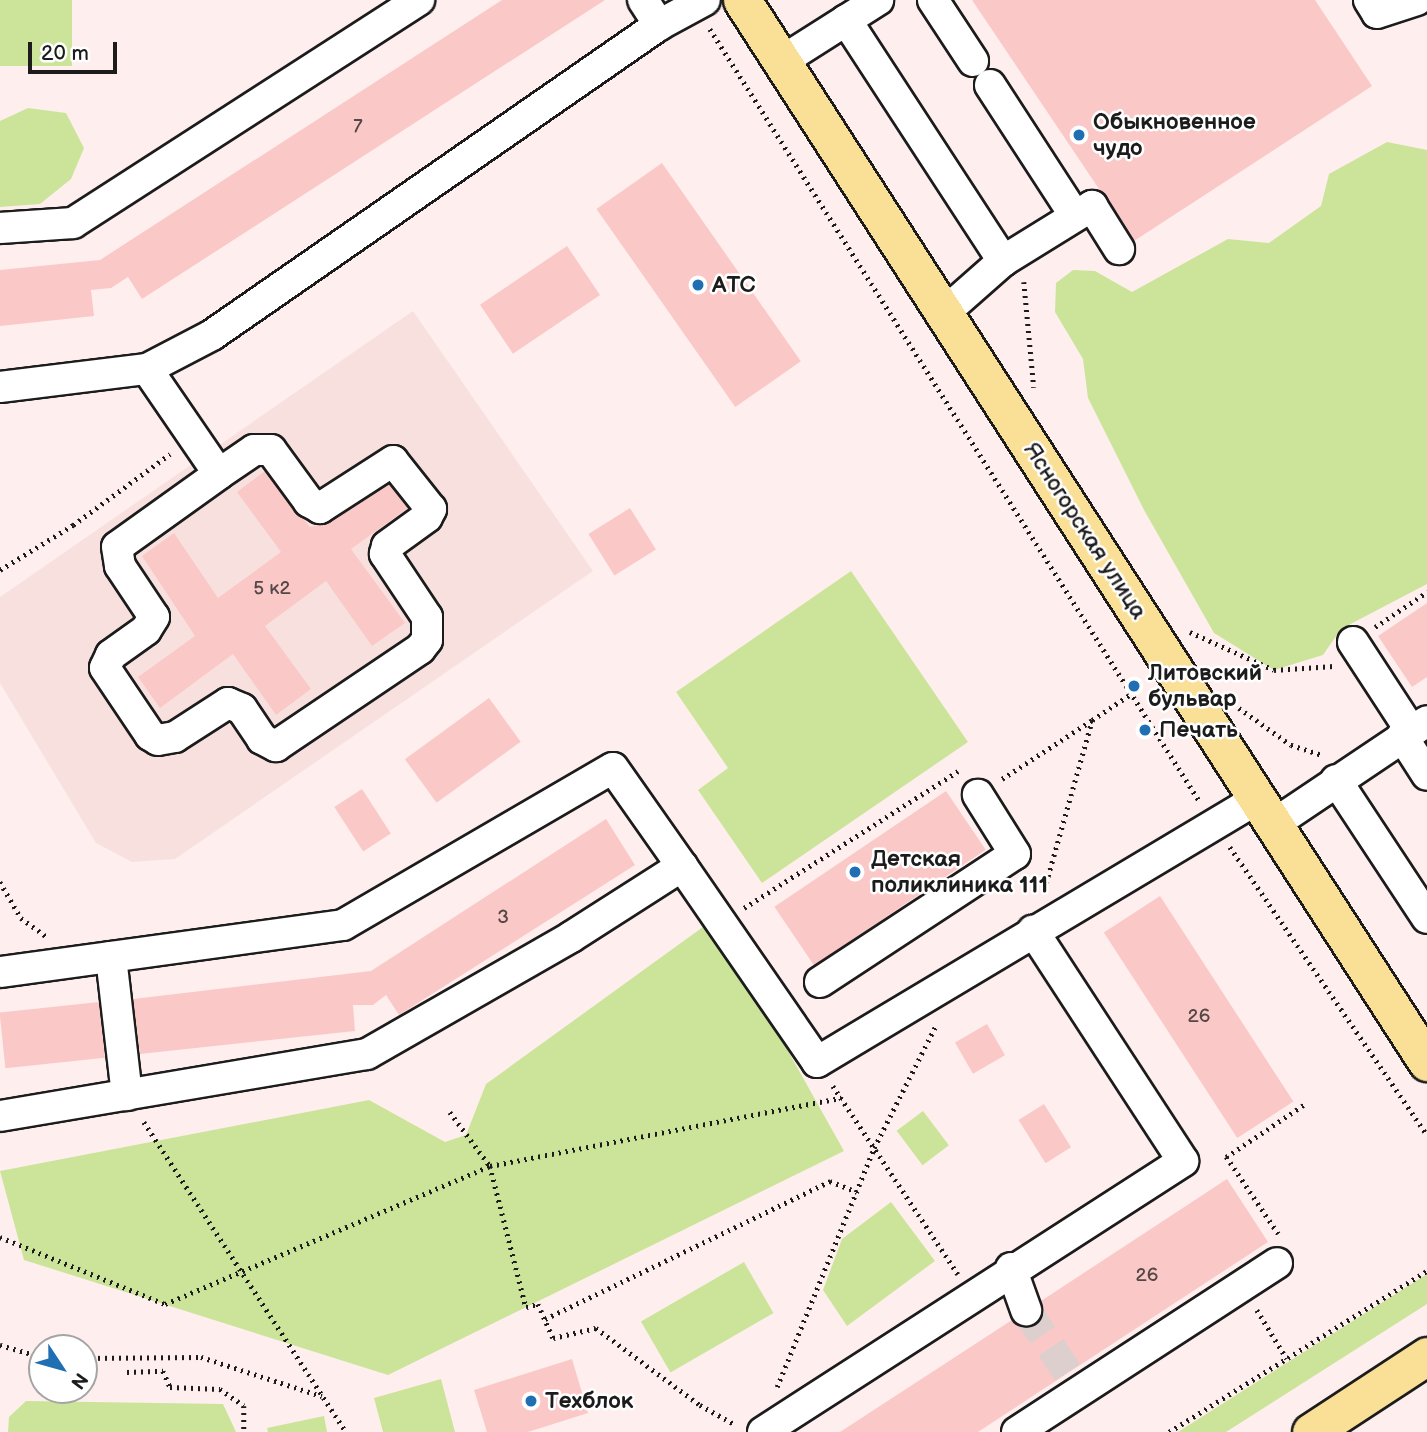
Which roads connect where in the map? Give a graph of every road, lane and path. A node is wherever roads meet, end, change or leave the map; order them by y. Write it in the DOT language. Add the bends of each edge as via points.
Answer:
graph roads {
  1 [pos="419,0"];
  2 [pos="643,0"];
  3 [pos="742,0"];
  4 [pos="878,0"];
  5 [pos="933,0"];
  6 [pos="1369,0"];
  7 [pos="1417,0"];
  8 [pos="700,2"];
  9 [pos="846,20"];
  10 [pos="659,25"];
  11 [pos="782,61"];
  12 [pos="972,61"];
  13 [pos="990,85"];
  14 [pos="1076,216"];
  15 [pos="0,228"];
  16 [pos="1119,249"];
  17 [pos="1003,261"];
  18 [pos="944,313"];
  19 [pos="147,369"];
  20 [pos="0,387"];
  21 [pos="1034,391"];
  22 [pos="194,436"];
  23 [pos="219,474"];
  24 [pos="0,570"];
  25 [pos="1427,593"];
  26 [pos="1180,628"];
  27 [pos="1347,654"];
  28 [pos="1130,694"];
  29 [pos="1235,705"];
  30 [pos="1093,720"];
  31 [pos="1414,729"];
  32 [pos="1346,774"];
  33 [pos="1427,775"];
  34 [pos="978,795"];
  35 [pos="1266,811"];
  36 [pos="1215,825"];
  37 [pos="682,866"];
  38 [pos="0,882"];
  39 [pos="1427,918"];
  40 [pos="721,923"];
  41 [pos="1033,931"];
  42 [pos="51,939"];
  43 [pos="111,957"];
  44 [pos="0,972"];
  45 [pos="820,982"];
  46 [pos="939,1020"];
  47 [pos="817,1062"];
  48 [pos="1427,1062"];
  49 [pos="127,1095"];
  50 [pos="841,1098"];
  51 [pos="1305,1104"];
  52 [pos="450,1112"];
  53 [pos="0,1116"];
  54 [pos="1427,1135"];
  55 [pos="874,1148"];
  56 [pos="490,1166"];
  57 [pos="857,1192"];
  58 [pos="0,1237"];
  59 [pos="1277,1263"];
  60 [pos="1011,1268"];
  61 [pos="1427,1271"];
  62 [pos="242,1272"];
  63 [pos="1242,1285"];
  64 [pos="972,1294"];
  65 [pos="1026,1310"];
  66 [pos="545,1319"];
  67 [pos="0,1345"];
  68 [pos="28,1353"];
  69 [pos="1427,1356"];
  70 [pos="98,1358"];
  71 [pos="1287,1359"];
  72 [pos="127,1373"];
  73 [pos="774,1394"];
  74 [pos="323,1397"];
  75 [pos="751,1429"];
  76 [pos="244,1432"];
  77 [pos="346,1432"];
  78 [pos="1017,1432"];
  79 [pos="1169,1432"];
  80 [pos="1311,1432"];
  1 -- 15 [label="lane" via="73,223"];
  2 -- 10 [label="lane"];
  3 -- 11 [label="main road, Ясногорская улица"];
  4 -- 9 [label="lane"];
  5 -- 12 [label="lane"];
  6 -- 7 [label="lane" via="1377,13"];
  8 -- 10 [label="lane"];
  8 -- 28 [label="path"];
  9 -- 11 [label="lane"];
  9 -- 17 [label="lane"];
  10 -- 19 [label="lane" via="212,335"];
  11 -- 18 [label="main road, Ясногорская улица"];
  13 -- 14 [label="lane"];
  14 -- 16 [label="lane" via="1092,206"];
  14 -- 17 [label="lane"];
  17 -- 18 [label="lane"];
  17 -- 21 [label="path" via="1023,278"];
  18 -- 35 [label="main road, Ясногорская улица"];
  19 -- 20 [label="lane"];
  19 -- 22 [label="lane"];
  22 -- 23 [label="lane"];
  22 -- 24 [label="path" via="73,525"];
  23 -- 23 [label="lane" via="117,547 120,566 153,617 146,631 111,654 105,668 150,736 158,740 175,737 228,703 242,709 262,739 276,746 427,640 427,617 385,554 387,546 427,517 431,509 393,461 320,508 309,502 271,450 254,450"];
  25 -- 27 [label="path"];
  26 -- 27 [label="path" via="1274,670"];
  27 -- 31 [label="lane"];
  28 -- 30 [label="path"];
  28 -- 36 [label="path"];
  29 -- 32 [label="path" via="1291,744"];
  30 -- 34 [label="path"];
  30 -- 41 [label="path"];
  31 -- 32 [label="lane"];
  31 -- 33 [label="lane"];
  32 -- 35 [label="lane"];
  32 -- 39 [label="lane"];
  34 -- 40 [label="path" via="958,771"];
  34 -- 45 [label="lane" via="1015,854"];
  35 -- 36 [label="lane"];
  35 -- 48 [label="main road, Ясногорская улица"];
  36 -- 41 [label="lane"];
  36 -- 54 [label="path"];
  37 -- 40 [label="lane"];
  37 -- 43 [label="lane" via="613,768 343,925"];
  37 -- 49 [label="lane" via="571,937 367,1054"];
  38 -- 42 [label="path" via="21,918"];
  40 -- 47 [label="lane"];
  41 -- 47 [label="lane"];
  41 -- 60 [label="lane" via="1183,1161"];
  43 -- 44 [label="lane"];
  43 -- 49 [label="lane"];
  46 -- 55 [label="path"];
  47 -- 50 [label="path"];
  49 -- 53 [label="lane"];
  49 -- 62 [label="path"];
  50 -- 55 [label="path"];
  50 -- 56 [label="path"];
  51 -- 59 [label="path" via="1226,1157 1292,1254"];
  52 -- 56 [label="path"];
  55 -- 57 [label="path"];
  55 -- 64 [label="path"];
  56 -- 62 [label="path"];
  56 -- 66 [label="path" via="526,1307 538,1304"];
  57 -- 66 [label="path" via="830,1181"];
  57 -- 73 [label="path"];
  58 -- 62 [label="path" via="166,1304"];
  59 -- 63 [label="lane"];
  60 -- 64 [label="lane"];
  60 -- 65 [label="lane"];
  61 -- 71 [label="path"];
  62 -- 74 [label="path"];
  63 -- 71 [label="path"];
  63 -- 78 [label="lane"];
  64 -- 75 [label="lane"];
  66 -- 75 [label="path" via="553,1338 596,1328 699,1405"];
  67 -- 68 [label="path"];
  69 -- 80 [label="main road"];
  70 -- 74 [label="path" via="201,1357"];
  71 -- 79 [label="path"];
  72 -- 76 [label="path" via="163,1371 170,1387 220,1389 244,1406"];
  74 -- 77 [label="path"];
}
